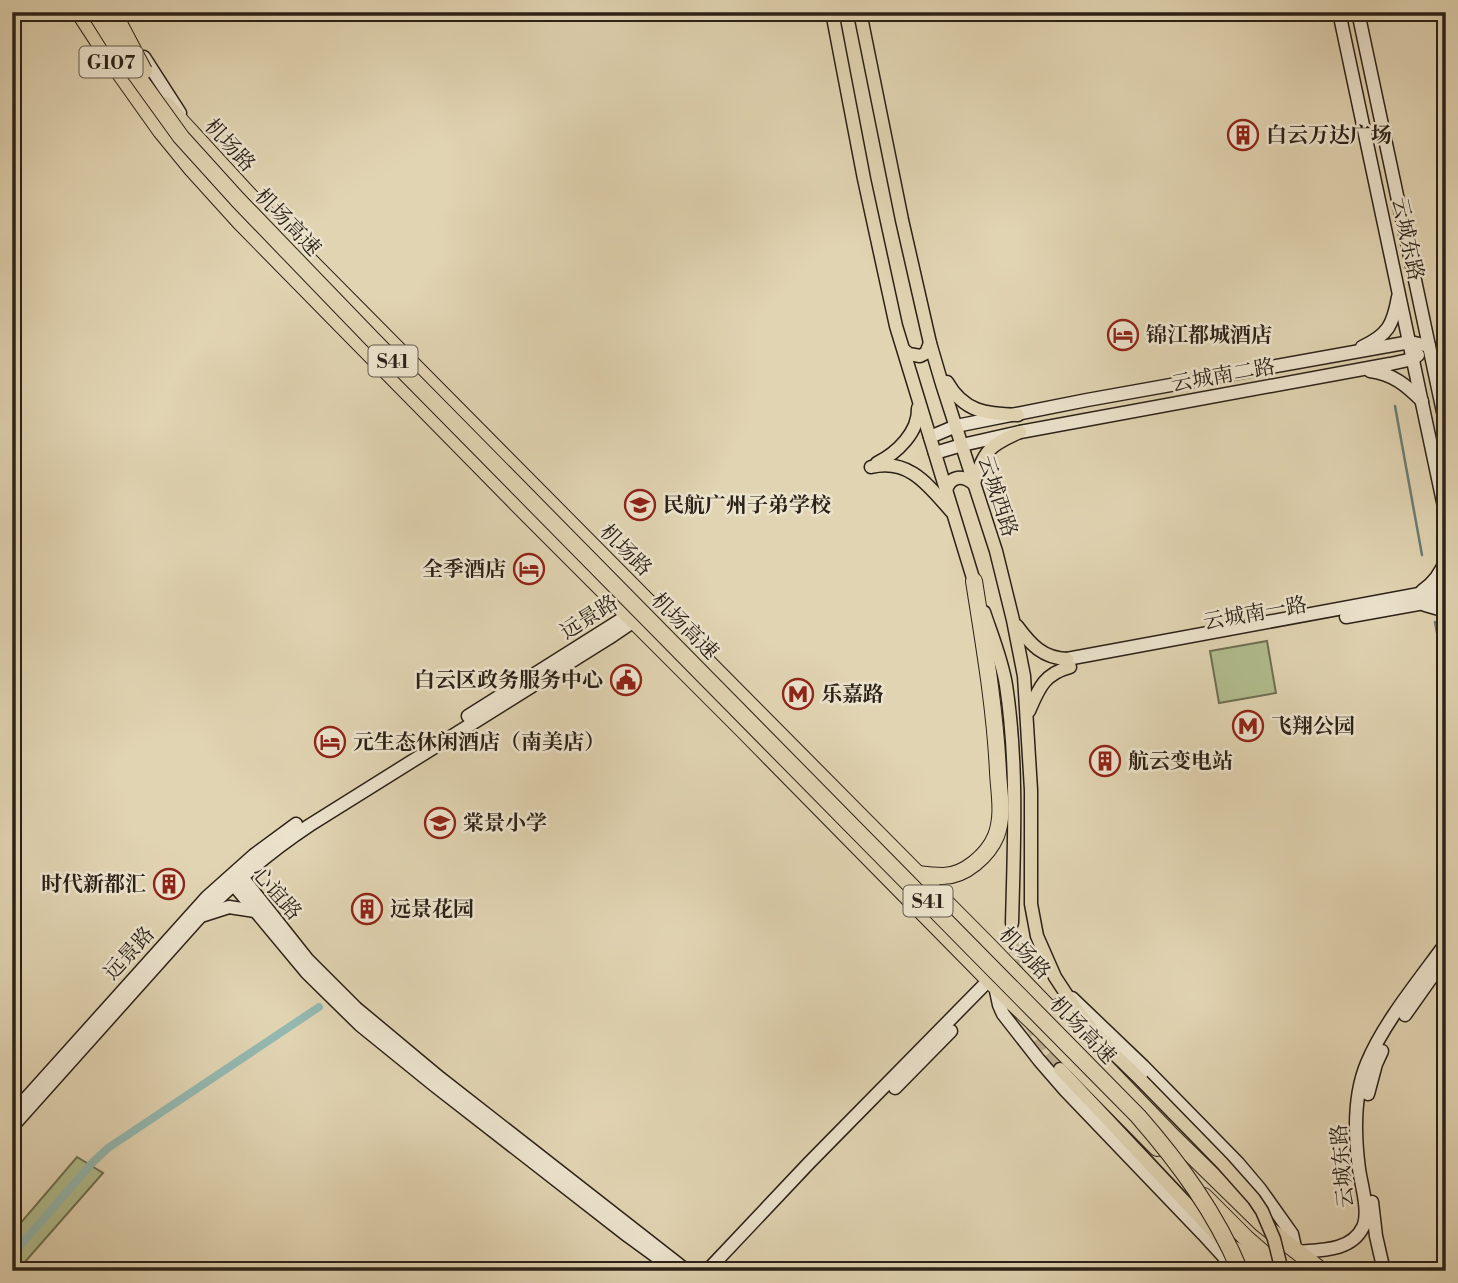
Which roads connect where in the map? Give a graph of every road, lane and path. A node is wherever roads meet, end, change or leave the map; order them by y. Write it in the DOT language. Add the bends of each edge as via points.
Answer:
graph roads {
  1 [pos="79,12"];
  2 [pos="93,12"];
  3 [pos="105,12"];
  4 [pos="113,12"];
  5 [pos="120,12"];
  6 [pos="832,12"];
  7 [pos="860,12"];
  8 [pos="1339,12"];
  9 [pos="1358,12"];
  10 [pos="146,111"];
  11 [pos="181,137"];
  12 [pos="206,150"];
  13 [pos="1399,290"];
  14 [pos="1410,342"];
  15 [pos="930,343"];
  16 [pos="1429,346"];
  17 [pos="904,350"];
  18 [pos="1342,355"];
  19 [pos="1321,358"];
  20 [pos="1413,359"];
  21 [pos="936,361"];
  22 [pos="1346,372"];
  23 [pos="1323,376"];
  24 [pos="917,395"];
  25 [pos="1422,401"];
  26 [pos="1018,415"];
  27 [pos="956,426"];
  28 [pos="1446,426"];
  29 [pos="1020,432"];
  30 [pos="929,437"];
  31 [pos="962,445"];
  32 [pos="935,453"];
  33 [pos="974,484"];
  34 [pos="946,490"];
  35 [pos="543,498"];
  36 [pos="527,514"];
  37 [pos="954,514"];
  38 [pos="1446,516"];
  39 [pos="1446,559"];
  40 [pos="974,581"];
  41 [pos="1446,589"];
  42 [pos="1417,599"];
  43 [pos="1446,599"];
  44 [pos="649,603"];
  45 [pos="1446,611"];
  46 [pos="631,618"];
  47 [pos="1013,620"];
  48 [pos="1069,663"];
  49 [pos="1027,715"];
  50 [pos="760,716"];
  51 [pos="744,731"];
  52 [pos="916,874"];
  53 [pos="236,878"];
  54 [pos="255,911"];
  55 [pos="198,919"];
  56 [pos="1012,923"];
  57 [pos="1446,943"];
  58 [pos="1446,957"];
  59 [pos="992,983"];
  60 [pos="1066,993"];
  61 [pos="1037,996"];
  62 [pos="1104,1044"];
  63 [pos="1060,1069"];
  64 [pos="12,1114"];
  65 [pos="12,1127"];
  66 [pos="1179,1211"];
  67 [pos="1202,1219"];
  68 [pos="1229,1249"];
  69 [pos="1296,1252"];
  70 [pos="675,1271"];
  71 [pos="687,1271"];
  72 [pos="707,1271"];
  73 [pos="718,1271"];
  74 [pos="1232,1271"];
  75 [pos="1242,1271"];
  76 [pos="1274,1271"];
  77 [pos="1283,1271"];
  78 [pos="1322,1271"];
  79 [pos="1384,1271"];
  1 -- 10 [label="highway, 机场路 / G107"];
  2 -- 10 [label="street"];
  2 -- 11 [label="highway, 机场高速 / S41, bridge"];
  3 -- 12 [label="highway, 机场路" via="149,85"];
  4 -- 11 [label="highway, bridge"];
  5 -- 12 [label="street" via="157,78"];
  6 -- 17 [label="main road"];
  7 -- 15 [label="main road, 云城西路"];
  8 -- 13 [label="street, 云城东路"];
  9 -- 16 [label="street, 云城东路"];
  10 -- 36 [label="highway, 机场路" via="230,212"];
  11 -- 68 [label="highway, 机场高速 / S41, bridge" via="303,269 1138,1116 1190,1180"];
  12 -- 35 [label="highway, 机场路"];
  13 -- 14 [label="street, 云城东路"];
  13 -- 18 [label="street" via="1395,314 1383,335"];
  14 -- 16 [label="street"];
  14 -- 18 [label="street"];
  14 -- 20 [label="street, 云城东路"];
  15 -- 17 [label="main road" via="920,356"];
  15 -- 21 [label="main road, 云城西路"];
  16 -- 20 [label="street, 云城南二路"];
  16 -- 28 [label="street, 云城东路"];
  17 -- 24 [label="main road"];
  18 -- 19 [label="street, 云城南二路"];
  19 -- 23 [label="street" via="1329,368"];
  19 -- 26 [label="street, 云城南二路"];
  20 -- 22 [label="street, 云城南二路"];
  20 -- 25 [label="street, 云城东路"];
  21 -- 26 [label="main road" via="961,401 978,410"];
  21 -- 27 [label="main road, 云城西路"];
  22 -- 23 [label="street, 云城南二路"];
  22 -- 25 [label="street" via="1389,375"];
  23 -- 29 [label="street, 云城南二路"];
  24 -- 30 [label="main road"];
  24 -- 37 [label="main road" via="918,417 902,445 871,467 897,465 908,471"];
  25 -- 38 [label="street, 云城东路"];
  26 -- 27 [label="street, 云城南二路"];
  27 -- 30 [label="street, 云城南二路"];
  27 -- 31 [label="main road, 云城西路"];
  29 -- 31 [label="street, 云城南二路"];
  29 -- 33 [label="main road" via="989,449"];
  30 -- 32 [label="main road"];
  31 -- 32 [label="street, 云城南二路"];
  31 -- 33 [label="main road, 云城西路"];
  32 -- 34 [label="main road"];
  33 -- 34 [label="main road" via="957,478"];
  33 -- 47 [label="main road, 云城西路"];
  34 -- 37 [label="main road"];
  35 -- 36 [label="highway" via="544,508"];
  35 -- 44 [label="highway, 机场路"];
  36 -- 46 [label="highway, 机场路"];
  37 -- 40 [label="main road"];
  39 -- 42 [label="street" via="1441,572"];
  40 -- 52 [label="highway" via="996,725 1001,818 995,836 976,862 945,876"];
  40 -- 56 [label="main road" via="998,653 1011,728 1015,807"];
  41 -- 42 [label="street, 云城南一路"];
  42 -- 43 [label="street, 云城南一路"];
  42 -- 45 [label="street"];
  42 -- 48 [label="street, 云城南一路"];
  42 -- 48 [label="street, 云城南一路" via="1361,605"];
  44 -- 46 [label="street, 远景路"];
  44 -- 50 [label="highway, 机场路"];
  46 -- 51 [label="highway, 机场路"];
  46 -- 53 [label="street, 远景路" via="301,821 264,847"];
  47 -- 48 [label="main road" via="1039,651"];
  47 -- 49 [label="main road, 云城西路"];
  48 -- 49 [label="main road" via="1044,681"];
  49 -- 60 [label="main road, 云城西路" via="1031,904 1047,962"];
  50 -- 51 [label="highway" via="747,723"];
  50 -- 52 [label="highway, 机场路"];
  51 -- 59 [label="highway, 机场路"];
  52 -- 61 [label="highway, 机场路"];
  53 -- 54 [label="street, 心谊路"];
  53 -- 55 [label="street, 远景路"];
  53 -- 64 [label="street, 远景路" via="191,914"];
  53 -- 71 [label="street, 心谊路" via="364,1015"];
  54 -- 55 [label="street" via="229,907"];
  54 -- 70 [label="street, 心谊路" via="307,973 360,1025"];
  55 -- 65 [label="street, 远景路"];
  57 -- 69 [label="street, 云城东路" via="1387,1026 1366,1065 1356,1126 1363,1227 1345,1244"];
  58 -- 79 [label="street, 云城东路" via="1384,1047 1367,1098 1366,1157"];
  59 -- 61 [label="street" via="997,978 1015,982"];
  59 -- 66 [label="street" via="1003,1014 1025,1044"];
  59 -- 72 [label="street"];
  59 -- 73 [label="street"];
  59 -- 77 [label="highway, 机场路" via="1230,1224"];
  60 -- 62 [label="main road, 云城西路"];
  60 -- 69 [label="street" via="1244,1170 1292,1234"];
  61 -- 62 [label="highway" via="1057,1006"];
  61 -- 69 [label="highway, 机场路" via="1211,1175"];
  62 -- 77 [label="main road, 云城西路, bridge" via="1254,1199 1271,1231"];
  63 -- 67 [label="main road"];
  66 -- 67 [label="main road"];
  66 -- 74 [label="street"];
  67 -- 68 [label="main road"];
  68 -- 75 [label="highway, 机场高速 / S41, bridge"];
  68 -- 76 [label="highway"];
  69 -- 78 [label="highway, 机场路"];
}
